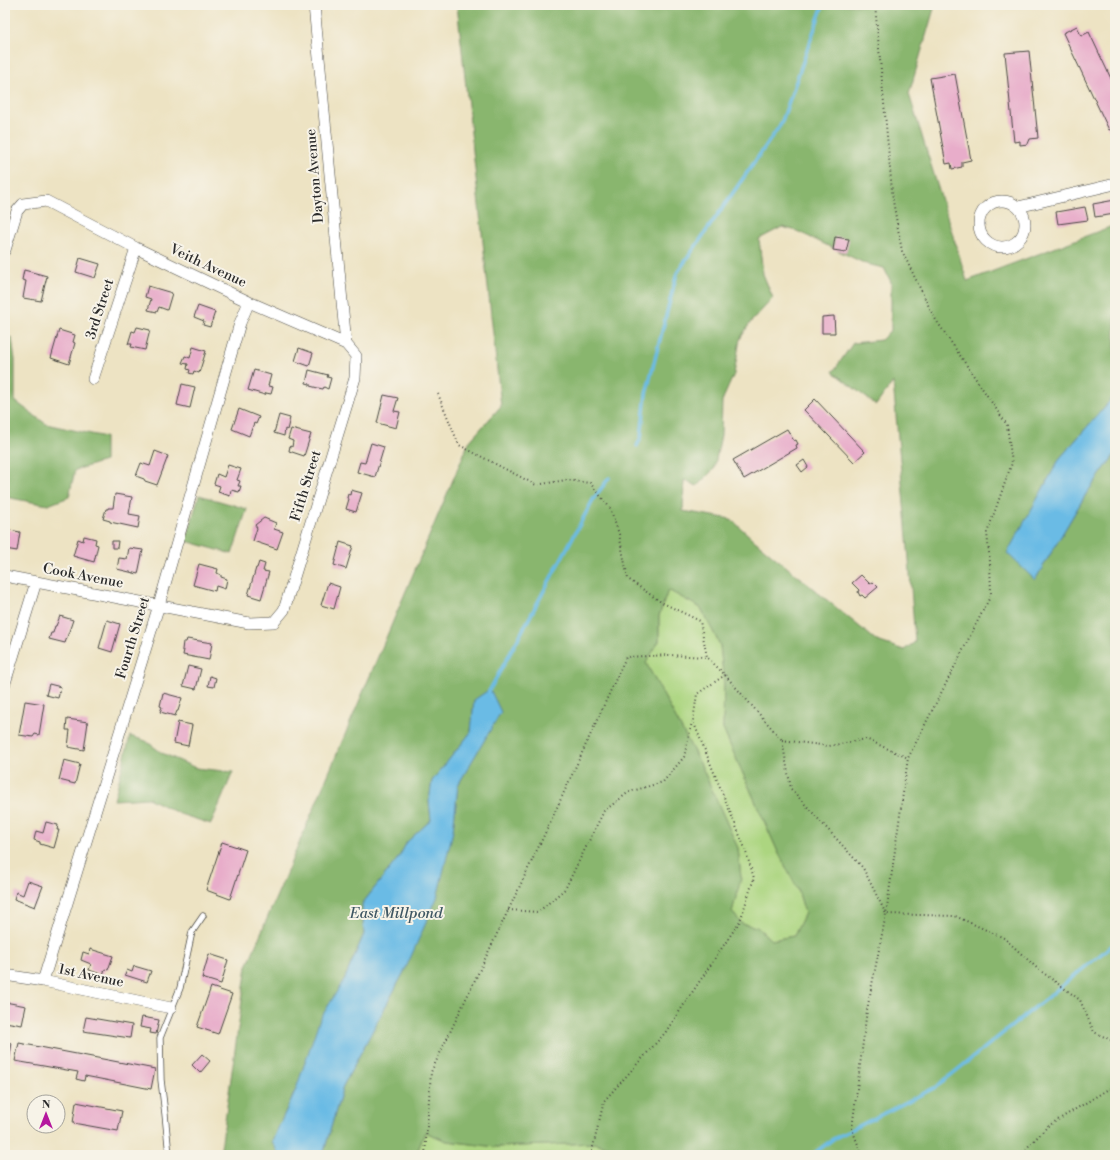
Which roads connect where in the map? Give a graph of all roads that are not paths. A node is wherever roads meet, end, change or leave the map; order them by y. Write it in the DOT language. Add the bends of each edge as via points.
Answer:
graph roads {
  1 [pos="314,5"];
  2 [pos="1115,184"];
  3 [pos="1018,208"];
  4 [pos="136,248"];
  5 [pos="5,250"];
  6 [pos="249,302"];
  7 [pos="346,344"];
  8 [pos="356,356"];
  9 [pos="92,379"];
  10 [pos="5,576"];
  11 [pos="36,582"];
  12 [pos="159,605"];
  13 [pos="274,622"];
  14 [pos="5,683"];
  15 [pos="203,916"];
  16 [pos="5,975"];
  17 [pos="43,981"];
  18 [pos="171,1008"];
  19 [pos="169,1155"];
  1 -- 7 [label="street, Dayton Avenue"];
  2 -- 3 [label="street"];
  3 -- 3 [label="street" via="1025,220 1018,240 1012,244 997,246 984,239 978,224 983,210 989,204 1004,201"];
  4 -- 5 [label="street, Veith Avenue" via="46,201 23,204 17,211"];
  4 -- 6 [label="street, Veith Avenue"];
  4 -- 9 [label="street, 3rd Street"];
  6 -- 7 [label="street, Veith Avenue"];
  6 -- 12 [label="street, Fourth Street" via="240,323"];
  7 -- 8 [label="street, Veith Avenue"];
  8 -- 13 [label="street, Fifth Street" via="355,378 284,610"];
  10 -- 11 [label="street, Cook Avenue"];
  11 -- 12 [label="street, Cook Avenue"];
  11 -- 14 [label="street"];
  12 -- 13 [label="street, Cook Avenue" via="249,623"];
  12 -- 17 [label="street, Fourth Street"];
  15 -- 18 [label="lane" via="192,932 180,988"];
  16 -- 17 [label="street, 1st Avenue"];
  17 -- 18 [label="street, 1st Avenue"];
  18 -- 19 [label="lane" via="160,1038 161,1080"];
}
